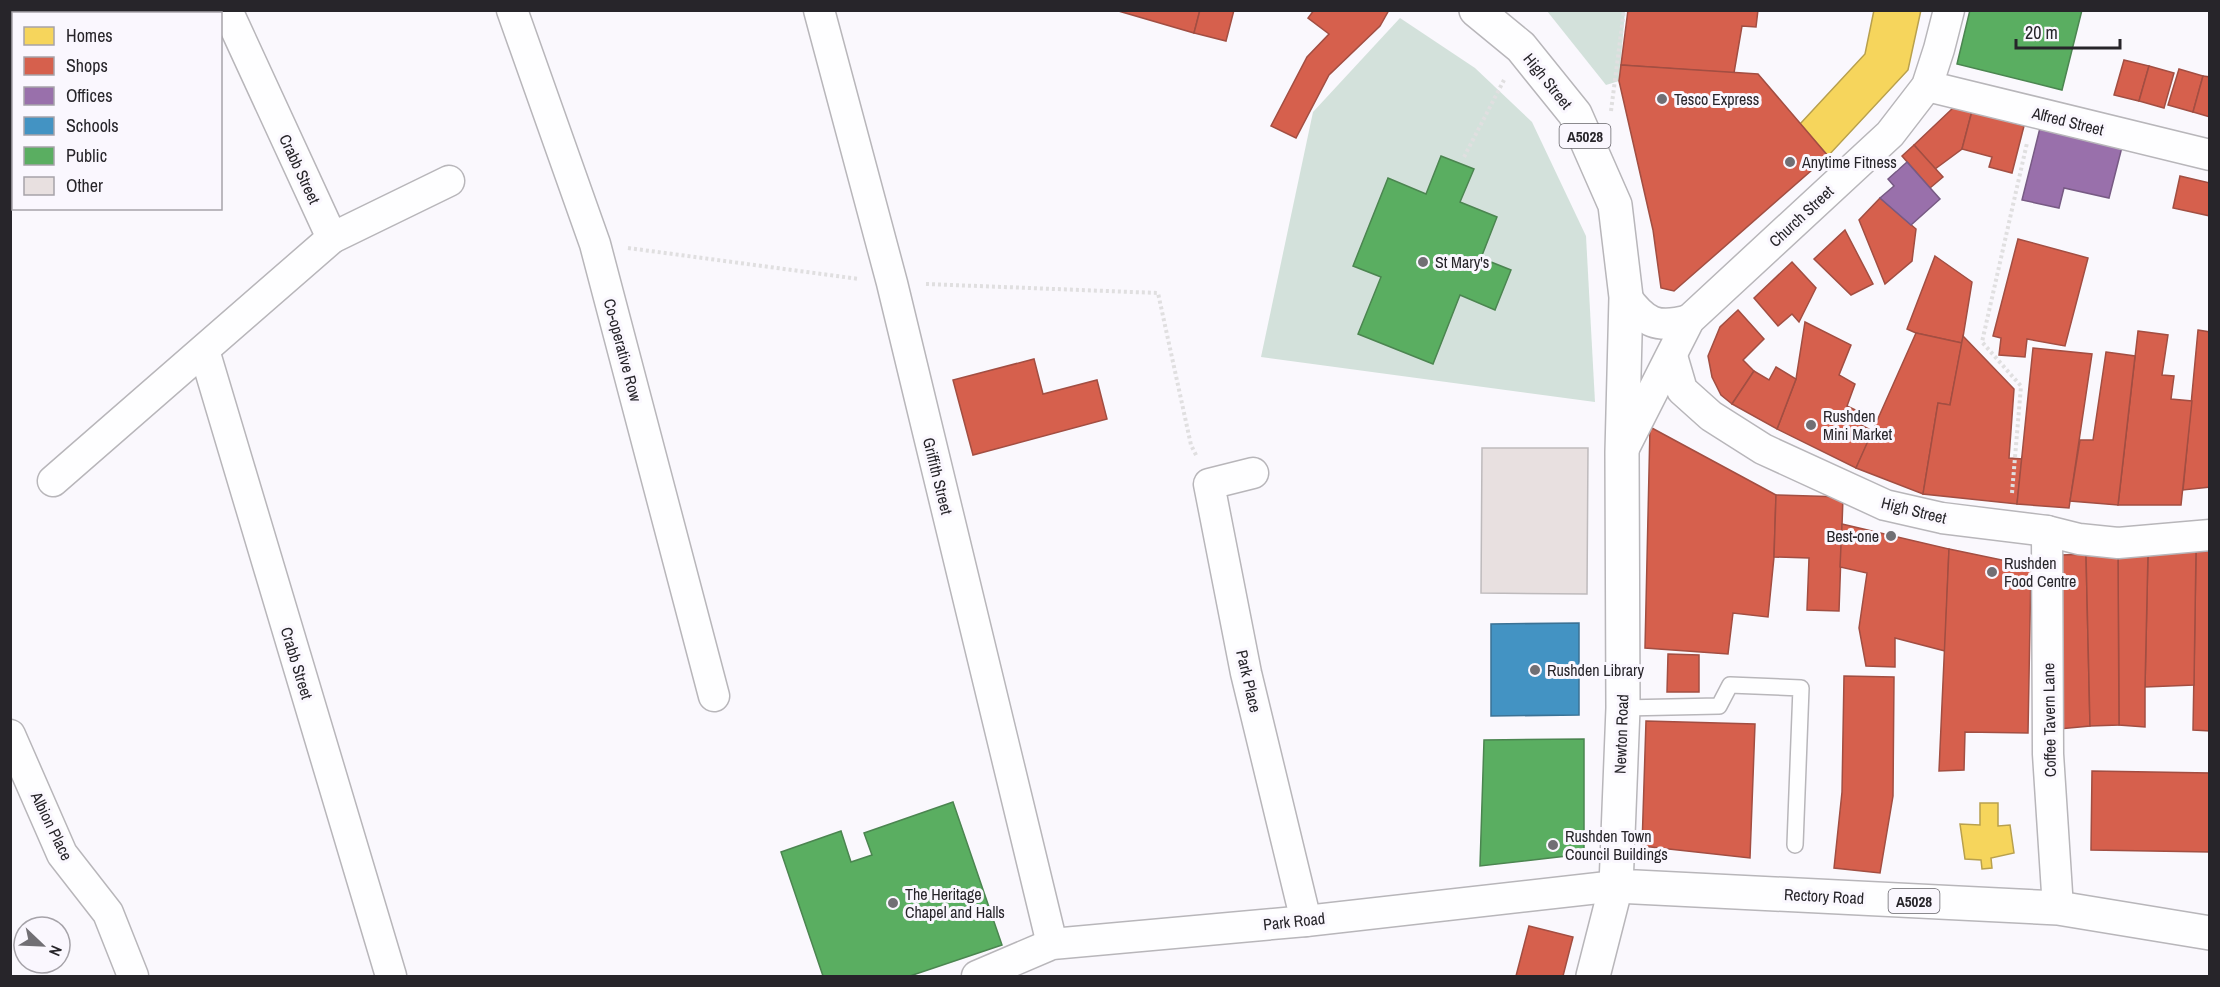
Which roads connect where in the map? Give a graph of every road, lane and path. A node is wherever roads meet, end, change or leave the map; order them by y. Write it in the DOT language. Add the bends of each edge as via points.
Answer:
graph roads {
  1 [pos="227,10"];
  2 [pos="512,10"];
  3 [pos="819,10"];
  4 [pos="1476,10"];
  5 [pos="1624,10"];
  6 [pos="1949,10"];
  7 [pos="1521,47"];
  8 [pos="1927,86"];
  9 [pos="2034,113"];
  10 [pos="1611,117"];
  11 [pos="2210,155"];
  12 [pos="1464,157"];
  13 [pos="449,181"];
  14 [pos="332,238"];
  15 [pos="595,244"];
  16 [pos="892,283"];
  17 [pos="1626,297"];
  18 [pos="1689,320"];
  19 [pos="204,350"];
  20 [pos="1672,356"];
  21 [pos="1622,452"];
  22 [pos="1253,473"];
  23 [pos="53,481"];
  24 [pos="1209,484"];
  25 [pos="2010,527"];
  26 [pos="2047,531"];
  27 [pos="2210,535"];
  28 [pos="714,696"];
  29 [pos="1623,708"];
  30 [pos="10,735"];
  31 [pos="1795,845"];
  32 [pos="1616,886"];
  33 [pos="2058,908"];
  34 [pos="1306,921"];
  35 [pos="2210,933"];
  36 [pos="1052,944"];
  37 [pos="133,976"];
  38 [pos="391,976"];
  39 [pos="977,976"];
  40 [pos="1593,976"];
  1 -- 14 [label="street, Crabb Street"];
  2 -- 15 [label="street, Co-operative Row"];
  3 -- 16 [label="street, Griffith Street"];
  4 -- 7 [label="main road, High Street / A5028"];
  5 -- 10 [label="path"];
  6 -- 8 [label="street, Church Street"];
  7 -- 12 [label="path"];
  7 -- 17 [label="main road, High Street / A5028" via="1575,114 1615,205"];
  8 -- 9 [label="street, Alfred Street"];
  8 -- 18 [label="street, Church Street" via="1890,134"];
  9 -- 11 [label="street, Alfred Street"];
  9 -- 25 [label="path" via="1982,342 2021,386"];
  13 -- 14 [label="street"];
  14 -- 19 [label="street"];
  15 -- 16 [label="path"];
  15 -- 28 [label="street, Co-operative Row"];
  16 -- 24 [label="path" via="1158,293 1191,445"];
  16 -- 36 [label="street, Griffith Street"];
  17 -- 18 [label="street" via="1638,314 1653,322 1671,325"];
  17 -- 21 [label="main road, High Street / A5028"];
  18 -- 20 [label="street, Church Street"];
  19 -- 23 [label="street"];
  19 -- 38 [label="street, Crabb Street"];
  20 -- 21 [label="street, Church Street"];
  20 -- 25 [label="street, High Street" via="1682,390 1711,416 1762,449 1885,505"];
  21 -- 29 [label="main road, Newton Road / A5028"];
  22 -- 24 [label="street"];
  24 -- 34 [label="street, Park Place" via="1246,673"];
  25 -- 26 [label="street, High Street"];
  26 -- 27 [label="street, High Street" via="2118,543"];
  26 -- 33 [label="street, Coffee Tavern Lane" via="2048,754"];
  29 -- 31 [label="lane" via="1719,706 1730,685 1801,688"];
  29 -- 32 [label="main road, Newton Road / A5028"];
  30 -- 37 [label="street, Albion Place" via="62,854 108,913"];
  32 -- 33 [label="main road, Rectory Road / A5028"];
  32 -- 34 [label="street, Park Road"];
  32 -- 40 [label="main road, Newton Road"];
  33 -- 35 [label="main road, Rectory Road / A5028"];
  34 -- 36 [label="street, Park Road"];
  36 -- 39 [label="street, Park Road"];
}
